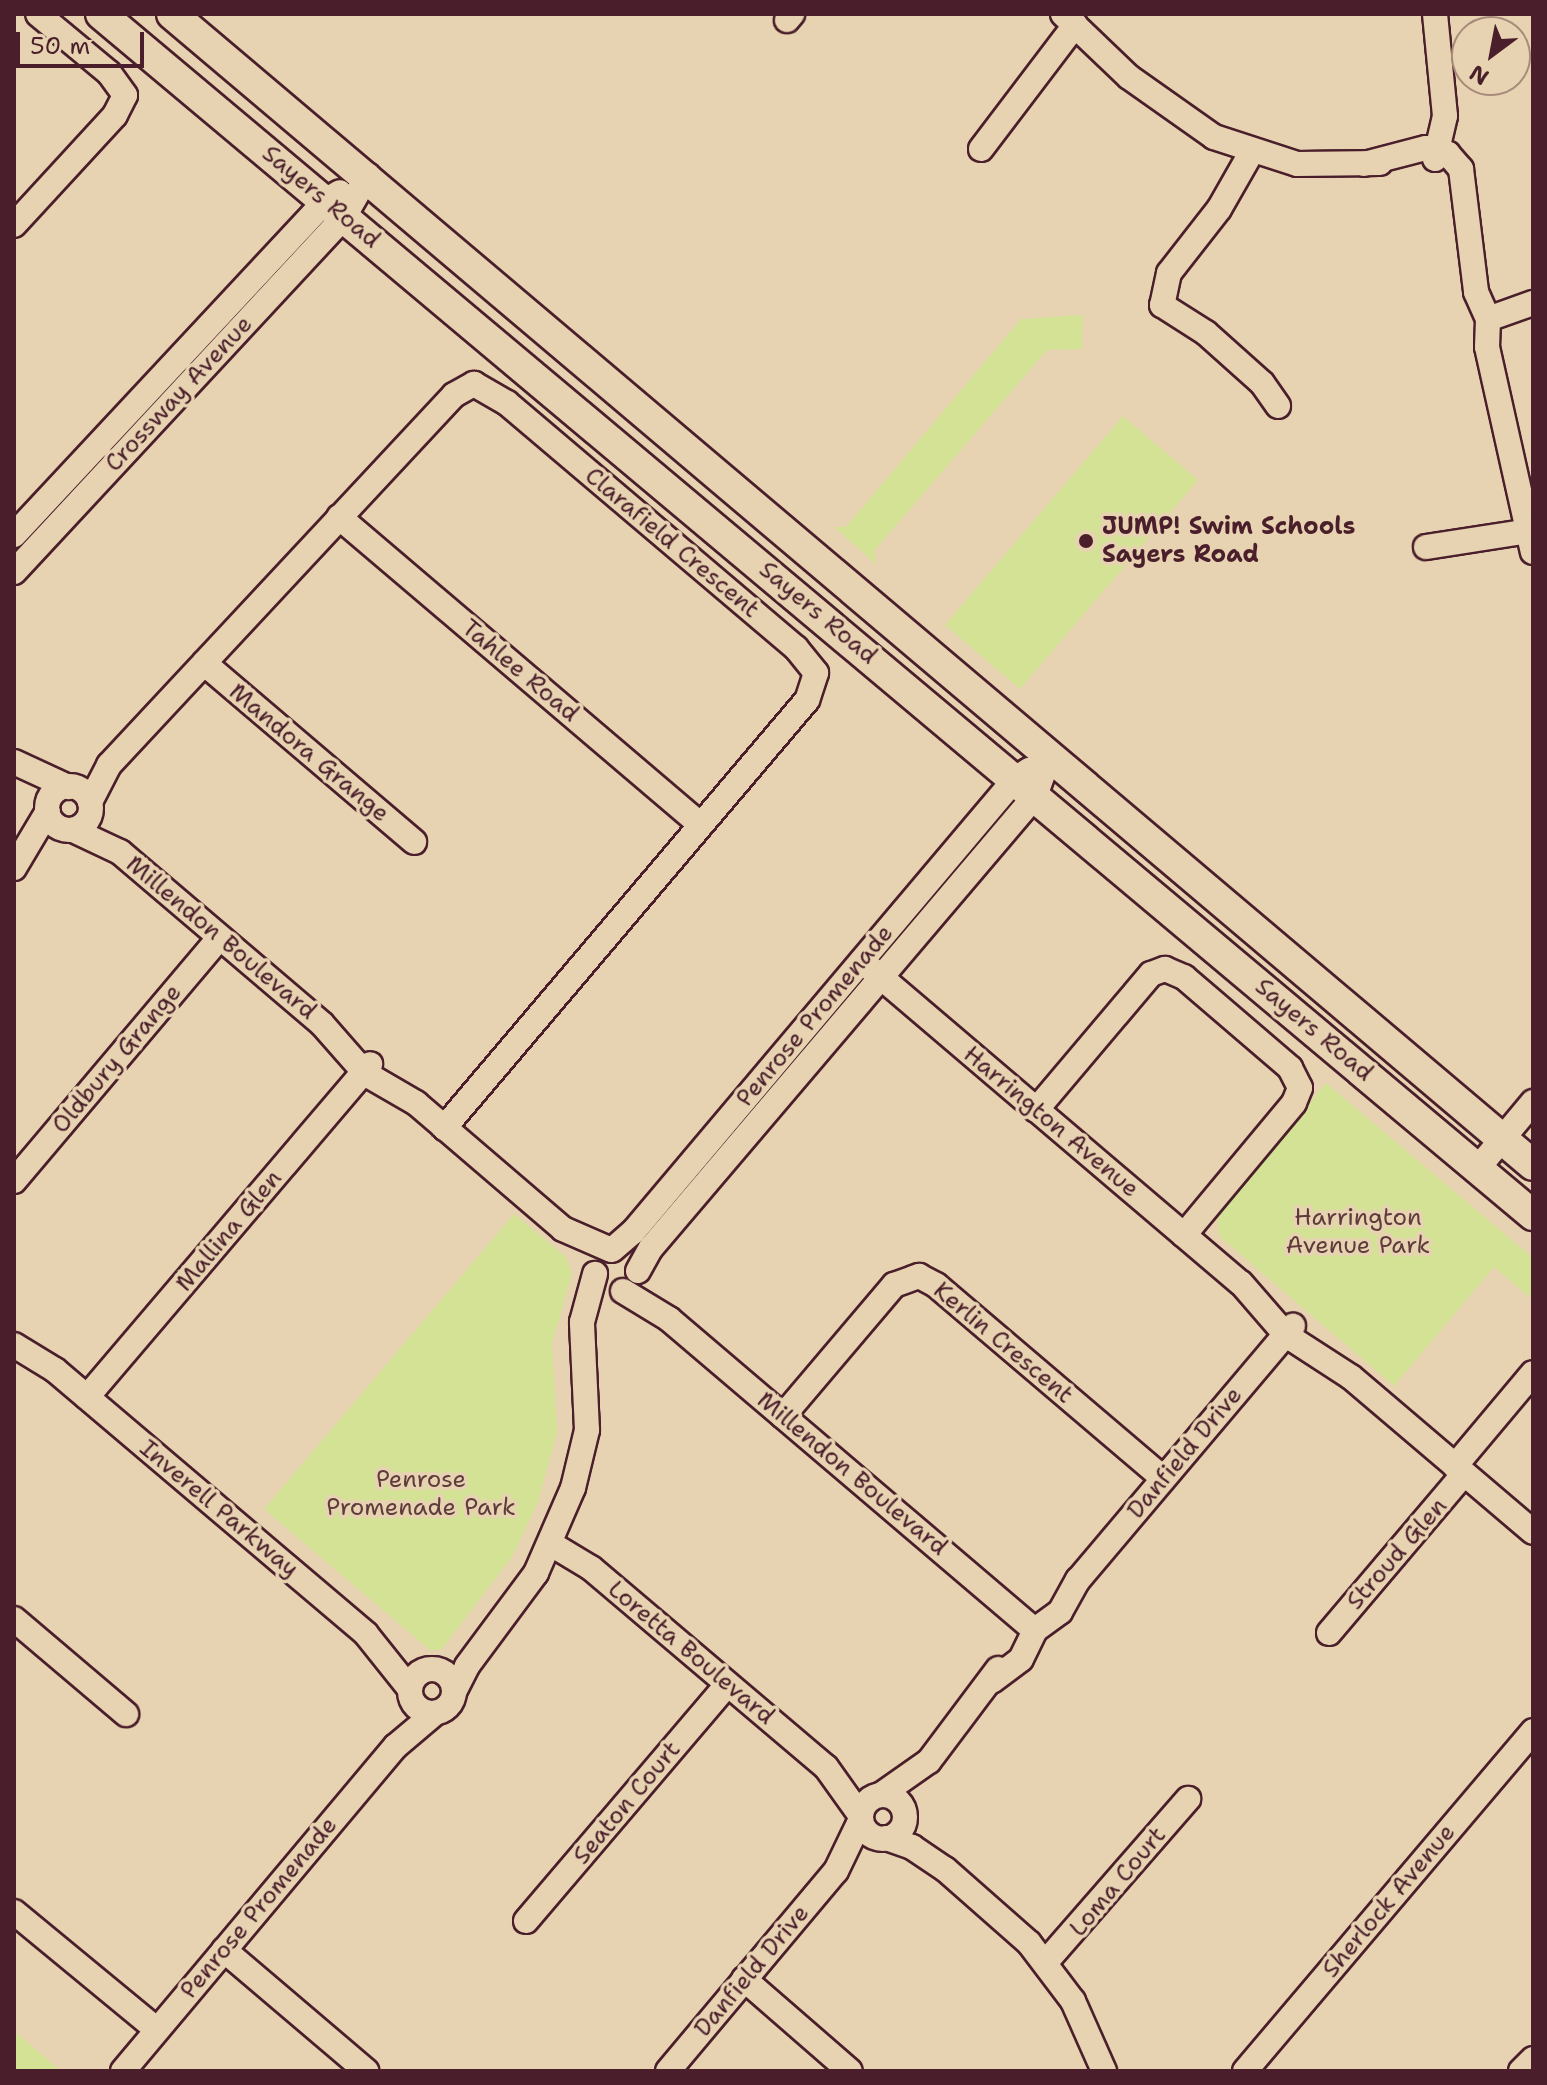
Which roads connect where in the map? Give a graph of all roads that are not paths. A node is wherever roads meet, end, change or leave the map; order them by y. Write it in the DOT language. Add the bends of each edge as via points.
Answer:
graph roads {
  1 [pos="38,14"];
  2 [pos="101,14"];
  3 [pos="172,14"];
  4 [pos="1435,14"];
  5 [pos="1069,20"];
  6 [pos="981,149"];
  7 [pos="1251,153"];
  8 [pos="1436,154"];
  9 [pos="368,175"];
  10 [pos="334,209"];
  11 [pos="14,225"];
  12 [pos="1533,303"];
  13 [pos="1533,313"];
  14 [pos="1496,316"];
  15 [pos="1278,406"];
  16 [pos="339,517"];
  17 [pos="19,520"];
  18 [pos="47,536"];
  19 [pos="1531,542"];
  20 [pos="1426,547"];
  21 [pos="14,572"];
  22 [pos="204,663"];
  23 [pos="1050,755"];
  24 [pos="14,762"];
  25 [pos="109,765"];
  26 [pos="68,787"];
  27 [pos="1025,788"];
  28 [pos="90,804"];
  29 [pos="48,810"];
  30 [pos="701,825"];
  31 [pos="71,830"];
  32 [pos="414,842"];
  33 [pos="120,852"];
  34 [pos="19,863"];
  35 [pos="220,937"];
  36 [pos="862,961"];
  37 [pos="881,978"];
  38 [pos="367,1068"];
  39 [pos="1533,1102"];
  40 [pos="1036,1110"];
  41 [pos="444,1128"];
  42 [pos="1502,1139"];
  43 [pos="1533,1165"];
  44 [pos="1478,1168"];
  45 [pos="14,1181"];
  46 [pos="1533,1215"];
  47 [pos="563,1229"];
  48 [pos="1184,1235"];
  49 [pos="612,1250"];
  50 [pos="595,1272"];
  51 [pos="629,1282"];
  52 [pos="14,1330"];
  53 [pos="1289,1331"];
  54 [pos="582,1335"];
  55 [pos="14,1345"];
  56 [pos="55,1370"];
  57 [pos="1533,1373"];
  58 [pos="87,1397"];
  59 [pos="783,1416"];
  60 [pos="1460,1470"];
  61 [pos="1163,1478"];
  62 [pos="1533,1532"];
  63 [pos="551,1544"];
  64 [pos="14,1619"];
  65 [pos="1032,1626"];
  66 [pos="1329,1633"];
  67 [pos="482,1645"];
  68 [pos="382,1648"];
  69 [pos="431,1669"];
  70 [pos="728,1684"];
  71 [pos="454,1692"];
  72 [pos="411,1693"];
  73 [pos="435,1713"];
  74 [pos="126,1714"];
  75 [pos="1533,1731"];
  76 [pos="396,1746"];
  77 [pos="929,1761"];
  78 [pos="826,1767"];
  79 [pos="881,1795"];
  80 [pos="1188,1799"];
  81 [pos="905,1813"];
  82 [pos="861,1818"];
  83 [pos="885,1838"];
  84 [pos="945,1869"];
  85 [pos="836,1871"];
  86 [pos="14,1912"];
  87 [pos="526,1921"];
  88 [pos="224,1950"];
  89 [pos="1045,1963"];
  90 [pos="744,1979"];
  91 [pos="157,2030"];
  92 [pos="1533,2059"];
  93 [pos="123,2071"];
  94 [pos="366,2071"];
  95 [pos="668,2071"];
  96 [pos="850,2071"];
  97 [pos="1104,2071"];
  98 [pos="1245,2071"];
  99 [pos="1521,2071"];
  1 -- 11 [label="street" via="109,73 125,95 115,115"];
  2 -- 10 [label="main road, Sayers Road"];
  3 -- 9 [label="main road, Sayers Road"];
  4 -- 8 [label="street" via="1445,116"];
  5 -- 6 [label="street"];
  5 -- 7 [label="street" via="1172,109"];
  7 -- 8 [label="street" via="1297,164 1364,164"];
  7 -- 15 [label="street" via="1219,209 1169,273 1162,305 1206,333 1262,383"];
  8 -- 14 [label="street" via="1450,170 1467,221 1476,292"];
  9 -- 10 [label="street"];
  9 -- 23 [label="main road, Sayers Road"];
  10 -- 17 [label="street, Crossway Avenue"];
  10 -- 18 [label="street, Crossway Avenue"];
  10 -- 27 [label="main road, Sayers Road"];
  12 -- 14 [label="street"];
  13 -- 14 [label="street"];
  14 -- 19 [label="street" via="1499,381"];
  16 -- 22 [label="street, Clarafield Crescent"];
  16 -- 30 [label="street, Tahlee Road"];
  16 -- 30 [label="street, Clarafield Crescent" via="454,395 480,385 796,648 814,667 815,688"];
  17 -- 18 [label="street"];
  18 -- 21 [label="street, Crossway Avenue"];
  19 -- 20 [label="street"];
  22 -- 25 [label="street, Clarafield Crescent"];
  22 -- 32 [label="street, Mandora Grange"];
  23 -- 27 [label="street"];
  23 -- 42 [label="main road, Sayers Road"];
  24 -- 26 [label="street"];
  24 -- 29 [label="street"];
  25 -- 26 [label="street, Clarafield Crescent"];
  25 -- 28 [label="street, Clarafield Crescent"];
  26 -- 28 [label="street" via="83,792"];
  26 -- 29 [label="street" via="53,794"];
  27 -- 36 [label="street, Penrose Promenade"];
  27 -- 37 [label="street, Penrose Promenade"];
  27 -- 44 [label="main road, Sayers Road"];
  28 -- 31 [label="street" via="87,821"];
  28 -- 33 [label="street, Millendon Boulevard"];
  29 -- 31 [label="street" via="53,823"];
  29 -- 34 [label="street"];
  30 -- 41 [label="street, Clarafield Crescent"];
  31 -- 33 [label="street, Millendon Boulevard"];
  31 -- 34 [label="street"];
  33 -- 35 [label="street, Millendon Boulevard"];
  35 -- 38 [label="street, Millendon Boulevard" via="322,1024 347,1037"];
  35 -- 45 [label="street, Oldbury Grange"];
  36 -- 37 [label="street, Harrington Avenue"];
  36 -- 49 [label="street, Penrose Promenade" via="633,1232"];
  37 -- 40 [label="street, Harrington Avenue"];
  37 -- 51 [label="street, Penrose Promenade" via="651,1248"];
  38 -- 41 [label="street, Millendon Boulevard" via="398,1079"];
  38 -- 58 [label="street, Mallina Glen"];
  39 -- 42 [label="street"];
  40 -- 48 [label="street, Harrington Avenue"];
  40 -- 48 [label="street" via="1151,974 1170,970 1184,977 1290,1068 1300,1088 1294,1103"];
  41 -- 47 [label="street, Millendon Boulevard"];
  42 -- 43 [label="main road, Sayers Road"];
  42 -- 44 [label="street"];
  44 -- 46 [label="main road, Sayers Road"];
  47 -- 49 [label="street, Millendon Boulevard"];
  47 -- 50 [label="street, Millendon Boulevard"];
  48 -- 53 [label="street, Harrington Avenue"];
  49 -- 50 [label="street" via="602,1256"];
  49 -- 51 [label="street" via="630,1254"];
  50 -- 51 [label="street" via="606,1290"];
  50 -- 54 [label="street" via="583,1309"];
  51 -- 54 [label="street, Penrose Promenade" via="603,1301"];
  51 -- 59 [label="street, Millendon Boulevard"];
  52 -- 56 [label="street, Inverell Parkway" via="36,1342"];
  53 -- 60 [label="street, Harrington Avenue"];
  53 -- 61 [label="street, Danfield Drive"];
  54 -- 63 [label="street" via="587,1430 573,1488"];
  55 -- 56 [label="street, Inverell Parkway"];
  56 -- 58 [label="street, Inverell Parkway"];
  57 -- 60 [label="street, Stroud Glen"];
  58 -- 68 [label="street, Inverell Parkway"];
  59 -- 61 [label="street, Kerlin Crescent" via="894,1285 919,1276"];
  59 -- 65 [label="street, Millendon Boulevard"];
  60 -- 62 [label="street, Harrington Avenue"];
  60 -- 66 [label="street, Stroud Glen"];
  61 -- 65 [label="street, Danfield Drive" via="1078,1580 1060,1612"];
  63 -- 67 [label="street" via="519,1600"];
  63 -- 70 [label="street, Loretta Boulevard" via="591,1568"];
  64 -- 74 [label="street"];
  65 -- 77 [label="street, Danfield Drive" via="1021,1659 992,1681"];
  67 -- 69 [label="street"];
  67 -- 71 [label="street"];
  68 -- 69 [label="street, Inverell Parkway"];
  68 -- 72 [label="street, Inverell Parkway"];
  69 -- 71 [label="street" via="451,1679"];
  69 -- 72 [label="street" via="418,1674"];
  70 -- 78 [label="street, Loretta Boulevard"];
  70 -- 87 [label="street, Seaton Court"];
  71 -- 73 [label="street" via="447,1708"];
  72 -- 73 [label="street" via="418,1707"];
  72 -- 76 [label="street, Penrose Promenade"];
  73 -- 76 [label="street, Penrose Promenade"];
  75 -- 98 [label="street, Sherlock Avenue"];
  76 -- 88 [label="street, Penrose Promenade"];
  77 -- 79 [label="street, Danfield Drive"];
  77 -- 81 [label="street, Danfield Drive"];
  78 -- 79 [label="street, Loretta Boulevard"];
  78 -- 82 [label="street, Loretta Boulevard"];
  79 -- 81 [label="street" via="896,1798"];
  79 -- 82 [label="street" via="867,1801"];
  80 -- 89 [label="street, Loma Court"];
  81 -- 83 [label="street" via="902,1829"];
  81 -- 84 [label="street"];
  82 -- 83 [label="street" via="868,1833"];
  82 -- 85 [label="street, Danfield Drive"];
  83 -- 84 [label="street" via="912,1847"];
  83 -- 85 [label="street, Danfield Drive"];
  84 -- 89 [label="street"];
  85 -- 90 [label="street, Danfield Drive"];
  86 -- 91 [label="street"];
  88 -- 91 [label="street, Penrose Promenade"];
  88 -- 94 [label="street"];
  89 -- 97 [label="street" via="1073,2001"];
  90 -- 95 [label="street, Danfield Drive"];
  90 -- 96 [label="street"];
  91 -- 93 [label="street, Penrose Promenade"];
  92 -- 99 [label="street"];
}
